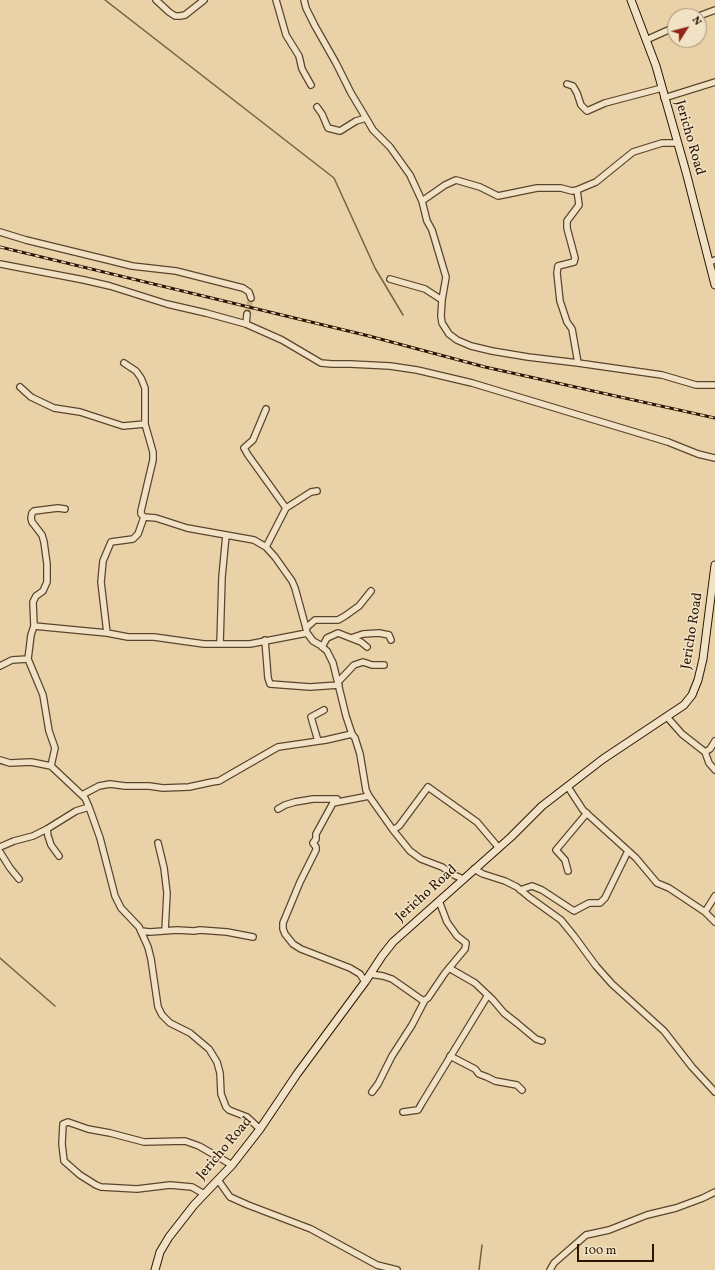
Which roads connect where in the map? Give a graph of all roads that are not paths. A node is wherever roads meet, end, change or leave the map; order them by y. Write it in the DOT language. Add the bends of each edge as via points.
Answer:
graph roads {
  1 [pos="156,0"];
  2 [pos="204,0"];
  3 [pos="276,0"];
  4 [pos="304,0"];
  5 [pos="631,0"];
  6 [pos="667,31"];
  7 [pos="646,40"];
  8 [pos="715,82"];
  9 [pos="566,84"];
  10 [pos="311,85"];
  11 [pos="662,88"];
  12 [pos="664,98"];
  13 [pos="317,108"];
  14 [pos="366,118"];
  15 [pos="678,144"];
  16 [pos="577,190"];
  17 [pos="422,201"];
  18 [pos="0,232"];
  19 [pos="712,261"];
  20 [pos="0,264"];
  21 [pos="390,279"];
  22 [pos="715,286"];
  23 [pos="251,298"];
  24 [pos="442,300"];
  25 [pos="247,314"];
  26 [pos="246,324"];
  27 [pos="124,363"];
  28 [pos="578,363"];
  29 [pos="715,385"];
  30 [pos="20,387"];
  31 [pos="266,409"];
  32 [pos="145,424"];
  33 [pos="715,458"];
  34 [pos="317,491"];
  35 [pos="286,508"];
  36 [pos="65,509"];
  37 [pos="144,517"];
  38 [pos="226,535"];
  39 [pos="266,547"];
  40 [pos="715,565"];
  41 [pos="714,586"];
  42 [pos="371,591"];
  43 [pos="34,626"];
  44 [pos="306,630"];
  45 [pos="107,633"];
  46 [pos="350,638"];
  47 [pos="265,640"];
  48 [pos="391,640"];
  49 [pos="220,644"];
  50 [pos="322,647"];
  51 [pos="367,647"];
  52 [pos="28,659"];
  53 [pos="384,665"];
  54 [pos="0,666"];
  55 [pos="339,684"];
  56 [pos="324,710"];
  57 [pos="667,717"];
  58 [pos="352,734"];
  59 [pos="318,741"];
  60 [pos="715,741"];
  61 [pos="705,752"];
  62 [pos="0,760"];
  63 [pos="51,766"];
  64 [pos="715,770"];
  65 [pos="568,787"];
  66 [pos="82,795"];
  67 [pos="369,796"];
  68 [pos="348,800"];
  69 [pos="89,807"];
  70 [pos="278,810"];
  71 [pos="587,813"];
  72 [pos="47,829"];
  73 [pos="393,830"];
  74 [pos="158,843"];
  75 [pos="0,847"];
  76 [pos="499,848"];
  77 [pos="628,851"];
  78 [pos="0,852"];
  79 [pos="60,856"];
  80 [pos="474,869"];
  81 [pos="568,871"];
  82 [pos="19,879"];
  83 [pos="463,879"];
  84 [pos="520,890"];
  85 [pos="715,896"];
  86 [pos="439,901"];
  87 [pos="705,912"];
  88 [pos="715,922"];
  89 [pos="142,931"];
  90 [pos="165,931"];
  91 [pos="253,937"];
  92 [pos="449,968"];
  93 [pos="370,974"];
  94 [pos="365,982"];
  95 [pos="488,995"];
  96 [pos="425,1000"];
  97 [pos="542,1041"];
  98 [pos="450,1056"];
  99 [pos="522,1090"];
  100 [pos="372,1092"];
  101 [pos="715,1092"];
  102 [pos="403,1112"];
  103 [pos="260,1129"];
  104 [pos="232,1165"];
  105 [pos="218,1180"];
  106 [pos="715,1192"];
  107 [pos="204,1194"];
  108 [pos="155,1270"];
  109 [pos="398,1270"];
  110 [pos="550,1270"];
  1 -- 2 [label="street" via="175,16 180,16"];
  3 -- 10 [label="street" via="286,35 299,56 302,69"];
  4 -- 14 [label="street" via="315,26"];
  5 -- 7 [label="street, Jericho Road"];
  6 -- 7 [label="street"];
  7 -- 11 [label="street, Jericho Road"];
  8 -- 12 [label="street"];
  9 -- 11 [label="street" via="573,86 583,109 587,111 605,103"];
  11 -- 12 [label="street, Jericho Road"];
  12 -- 15 [label="street, Jericho Road"];
  13 -- 14 [label="street" via="328,128 334,130 340,131"];
  14 -- 17 [label="street" via="410,175"];
  15 -- 16 [label="street" via="662,143 633,152 596,182"];
  15 -- 19 [label="street, Jericho Road"];
  16 -- 17 [label="street" via="537,188 498,196 480,187 456,180"];
  16 -- 28 [label="street" via="579,205 567,221 575,258 574,262 558,266 557,272 560,301 572,329"];
  17 -- 24 [label="street" via="446,276"];
  18 -- 23 [label="street" via="112,261 176,270 243,288 249,292"];
  19 -- 22 [label="street, Jericho Road"];
  20 -- 26 [label="street" via="110,286"];
  21 -- 24 [label="street" via="425,289"];
  24 -- 28 [label="street" via="442,323 449,334 457,340 471,346 528,358"];
  25 -- 26 [label="street"];
  26 -- 33 [label="street" via="282,340 321,363 390,366 465,381"];
  27 -- 32 [label="street" via="136,372 145,388"];
  28 -- 29 [label="street" via="662,375 696,385"];
  30 -- 32 [label="street" via="31,397 54,408 80,412 123,426"];
  31 -- 35 [label="street" via="253,440 244,449"];
  32 -- 37 [label="street" via="153,460 141,511"];
  34 -- 35 [label="street" via="311,492"];
  35 -- 39 [label="street"];
  36 -- 43 [label="street" via="38,510 32,513 32,522 42,535 47,564 46,587 36,596 34,602"];
  37 -- 38 [label="street"];
  37 -- 45 [label="street" via="138,534 133,539 111,542 103,561 101,582"];
  38 -- 39 [label="street" via="254,540"];
  38 -- 49 [label="street"];
  39 -- 44 [label="street" via="292,580"];
  40 -- 41 [label="street, Jericho Road"];
  41 -- 57 [label="street, Jericho Road" via="698,680 692,695 684,705"];
  42 -- 44 [label="street" via="359,606 345,616 338,620 315,620"];
  43 -- 45 [label="street"];
  43 -- 52 [label="street"];
  44 -- 47 [label="street"];
  44 -- 50 [label="street" via="313,641"];
  45 -- 49 [label="street"];
  46 -- 48 [label="street" via="379,633 389,635"];
  46 -- 50 [label="street" via="338,633 327,638"];
  46 -- 51 [label="street"];
  47 -- 49 [label="street" via="250,644"];
  47 -- 55 [label="street" via="270,684 310,687"];
  50 -- 55 [label="street" via="333,663"];
  52 -- 54 [label="street" via="12,660"];
  52 -- 63 [label="street" via="43,695 46,719 55,748"];
  53 -- 55 [label="street" via="363,662 354,665"];
  55 -- 58 [label="street"];
  56 -- 59 [label="street" via="311,716"];
  57 -- 61 [label="street" via="682,734"];
  57 -- 65 [label="street, Jericho Road" via="603,759"];
  58 -- 59 [label="street"];
  58 -- 67 [label="street" via="360,754"];
  59 -- 66 [label="street" via="278,747 219,781 189,787 163,788 105,784"];
  60 -- 61 [label="street"];
  61 -- 64 [label="street" via="708,763"];
  62 -- 63 [label="street"];
  63 -- 66 [label="street"];
  65 -- 71 [label="street"];
  65 -- 76 [label="street, Jericho Road" via="542,806"];
  66 -- 69 [label="street"];
  67 -- 68 [label="street"];
  67 -- 73 [label="street"];
  68 -- 70 [label="street" via="312,799 290,803"];
  68 -- 94 [label="street" via="333,803 316,834 313,843 316,850 283,923 283,929 293,944 350,968 360,974"];
  69 -- 72 [label="street" via="76,811"];
  69 -- 89 [label="street" via="105,854 115,896 121,908"];
  71 -- 77 [label="street"];
  71 -- 81 [label="street" via="556,850 565,860"];
  72 -- 75 [label="street"];
  72 -- 79 [label="street" via="51,845"];
  73 -- 76 [label="street" via="399,826 428,787 477,822"];
  73 -- 83 [label="street" via="415,856"];
  74 -- 90 [label="street" via="167,893"];
  76 -- 80 [label="street, Jericho Road"];
  77 -- 84 [label="street" via="605,898 600,903 589,903 574,911 532,886"];
  77 -- 87 [label="street" via="657,883"];
  78 -- 82 [label="street"];
  80 -- 83 [label="street, Jericho Road"];
  80 -- 84 [label="street"];
  83 -- 86 [label="street, Jericho Road"];
  84 -- 101 [label="street" via="561,920 612,984 664,1031"];
  85 -- 87 [label="street"];
  86 -- 92 [label="street" via="446,922 466,943 465,949"];
  86 -- 93 [label="street, Jericho Road" via="393,942"];
  87 -- 88 [label="street"];
  89 -- 90 [label="street"];
  89 -- 103 [label="street" via="151,959 158,1007 162,1015 209,1049 220,1073 224,1105 229,1110 251,1119"];
  90 -- 91 [label="street" via="200,930"];
  92 -- 95 [label="street" via="475,982"];
  92 -- 96 [label="street"];
  93 -- 94 [label="street, Jericho Road"];
  93 -- 96 [label="street" via="392,979"];
  94 -- 103 [label="street, Jericho Road"];
  95 -- 97 [label="street" via="504,1013"];
  95 -- 98 [label="street"];
  96 -- 100 [label="street"];
  98 -- 99 [label="street" via="475,1069 479,1074 495,1081 517,1085"];
  98 -- 102 [label="street" via="440,1077 418,1110"];
  103 -- 104 [label="street, Jericho Road"];
  104 -- 105 [label="street, Jericho Road"];
  104 -- 107 [label="street" via="185,1141 144,1142 68,1122 63,1124 64,1161 96,1186 137,1189 170,1185 192,1187"];
  105 -- 107 [label="street, Jericho Road"];
  105 -- 109 [label="street" via="230,1197 311,1229 377,1265"];
  106 -- 110 [label="street" via="676,1208 586,1236 554,1263"];
  107 -- 108 [label="street, Jericho Road" via="168,1237"];
}
